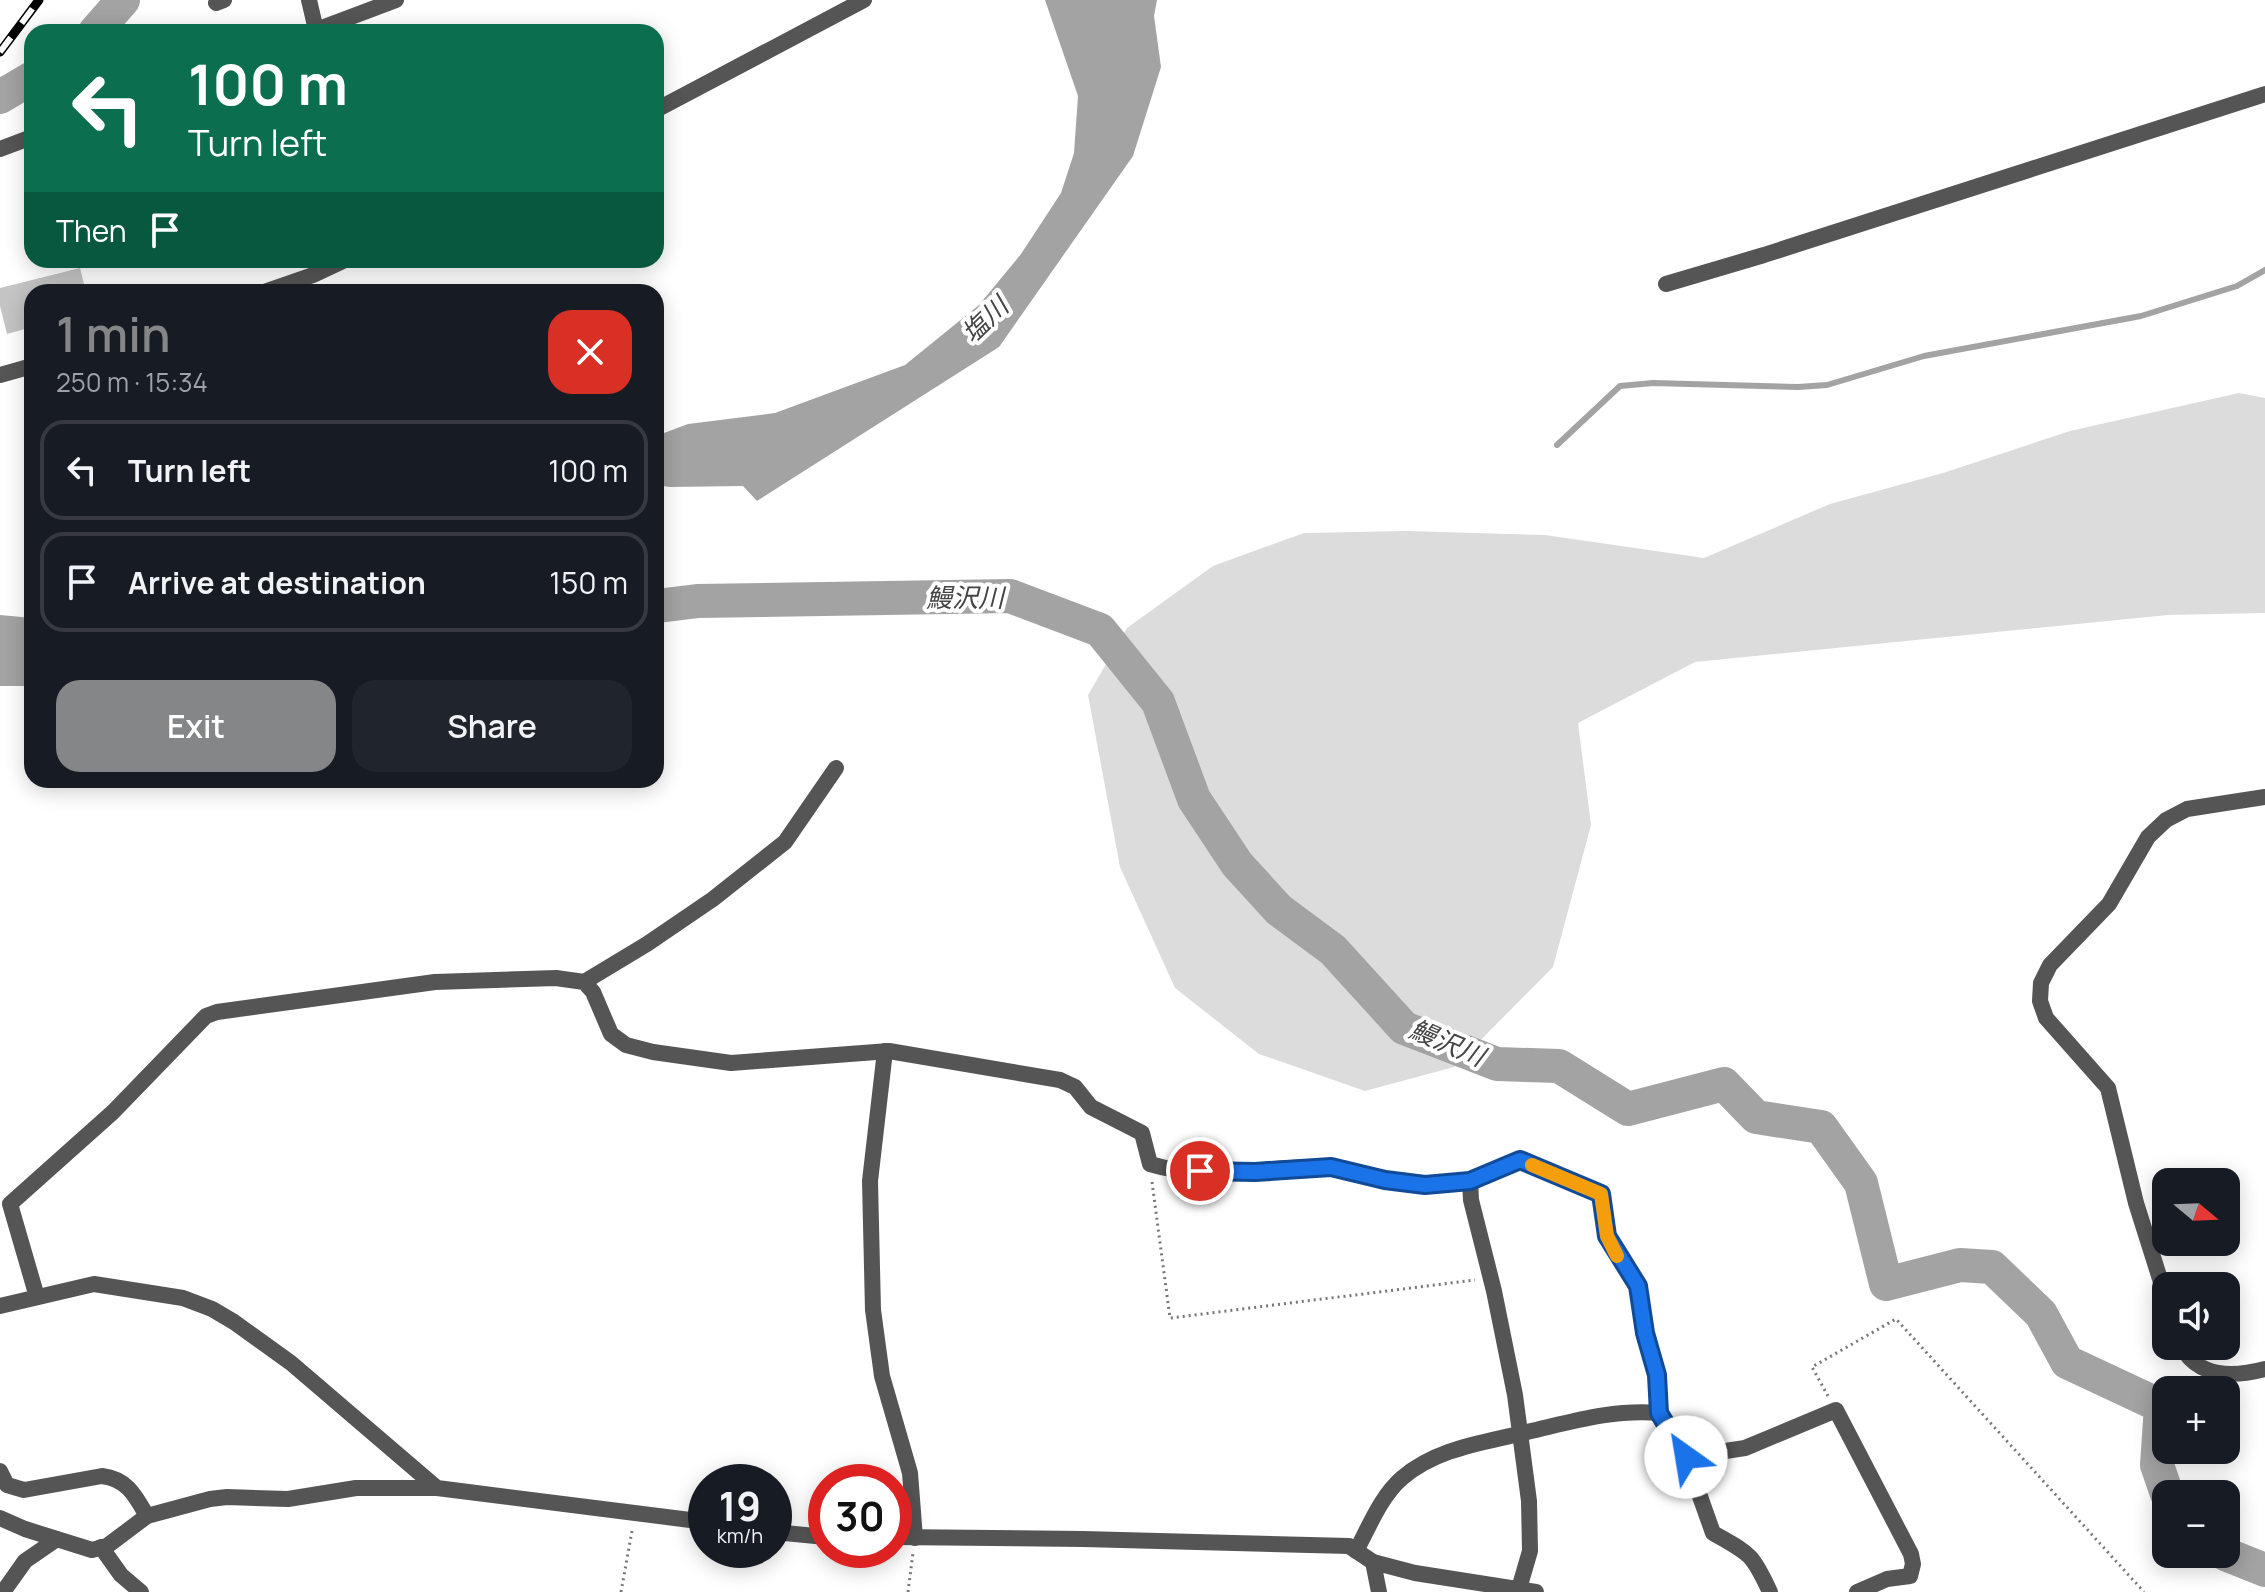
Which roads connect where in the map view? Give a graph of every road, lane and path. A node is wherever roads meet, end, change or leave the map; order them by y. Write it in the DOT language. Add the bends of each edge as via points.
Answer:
graph roads {
  1 [pos="309,0"];
  2 [pos="396,0"];
  3 [pos="864,0"];
  4 [pos="312,24"];
  5 [pos="332,24"];
  6 [pos="2265,94"];
  7 [pos="664,106"];
  8 [pos="24,140"];
  9 [pos="0,149"];
  10 [pos="328,268"];
  11 [pos="287,284"];
  12 [pos="1666,284"];
  13 [pos="24,368"];
  14 [pos="0,375"];
  15 [pos="836,768"];
  16 [pos="2265,797"];
  17 [pos="584,982"];
  18 [pos="885,1051"];
  19 [pos="1150,1164"];
  20 [pos="1470,1181"];
  21 [pos="2158,1272"];
  22 [pos="1491,1278"];
  23 [pos="37,1297"];
  24 [pos="0,1306"];
  25 [pos="2192,1360"];
  26 [pos="2265,1369"];
  27 [pos="1836,1410"];
  28 [pos="1659,1413"];
  29 [pos="1520,1434"];
  30 [pos="1686,1457"];
  31 [pos="0,1471"];
  32 [pos="437,1488"];
  33 [pos="636,1511"];
  34 [pos="147,1516"];
  35 [pos="0,1518"];
  36 [pos="688,1519"];
  37 [pos="912,1538"];
  38 [pos="915,1538"];
  39 [pos="57,1539"];
  40 [pos="101,1547"];
  41 [pos="1356,1551"];
  42 [pos="1373,1562"];
  43 [pos="1909,1584"];
  44 [pos="1525,1591"];
  45 [pos="3,1592"];
  46 [pos="141,1592"];
  47 [pos="621,1592"];
  48 [pos="908,1592"];
  49 [pos="1379,1592"];
  50 [pos="1770,1592"];
  51 [pos="1857,1592"];
  52 [pos="2144,1592"];
  1 -- 4 [label="street"];
  2 -- 5 [label="street"];
  3 -- 7 [label="street"];
  6 -- 12 [label="street"];
  8 -- 9 [label="street"];
  10 -- 11 [label="street"];
  13 -- 14 [label="street"];
  15 -- 17 [label="street" via="785,842 713,899"];
  16 -- 21 [label="street" via="2187,809 2166,820 2148,837 2109,904 2050,965 2041,983 2046,1018 2108,1088"];
  17 -- 18 [label="street" via="611,1034 626,1045 653,1052 731,1063"];
  17 -- 23 [label="street" via="435,982 206,1016 113,1112 10,1204"];
  18 -- 19 [label="street" via="1060,1080 1075,1087 1091,1107 1142,1133"];
  18 -- 38 [label="street" via="870,1181 873,1310 882,1376 910,1473"];
  19 -- 20 [label="street" via="1172,1171 1331,1167 1425,1185"];
  19 -- 22 [label="path" via="1170,1318"];
  20 -- 22 [label="street"];
  20 -- 28 [label="street" via="1520,1160 1601,1194 1607,1236 1638,1286 1657,1375"];
  22 -- 29 [label="street"];
  23 -- 24 [label="street"];
  23 -- 32 [label="street" via="94,1284 183,1298 212,1309 291,1363"];
  25 -- 26 [label="street" via="2215,1373 2236,1376"];
  27 -- 30 [label="street" via="1745,1448"];
  27 -- 43 [label="street" via="1911,1554"];
  27 -- 52 [label="path" via="1812,1367 1896,1319"];
  28 -- 29 [label="street" via="1600,1415"];
  28 -- 30 [label="street"];
  29 -- 41 [label="street" via="1446,1452 1400,1480"];
  29 -- 44 [label="street" via="1529,1501"];
  30 -- 50 [label="street" via="1713,1533 1747,1552"];
  31 -- 34 [label="street" via="7,1485 24,1490 114,1478 132,1491"];
  32 -- 33 [label="street"];
  32 -- 34 [label="street" via="356,1488 288,1499 227,1497"];
  33 -- 36 [label="street"];
  33 -- 47 [label="path"];
  34 -- 40 [label="street"];
  35 -- 39 [label="street"];
  37 -- 38 [label="street"];
  38 -- 41 [label="street" via="1305,1544 1349,1546"];
  38 -- 48 [label="path"];
  39 -- 40 [label="street" via="92,1550"];
  39 -- 45 [label="street" via="25,1561"];
  40 -- 46 [label="street"];
  41 -- 42 [label="street"];
  42 -- 44 [label="street"];
  42 -- 49 [label="street"];
  43 -- 51 [label="street" via="1887,1579"];
}
